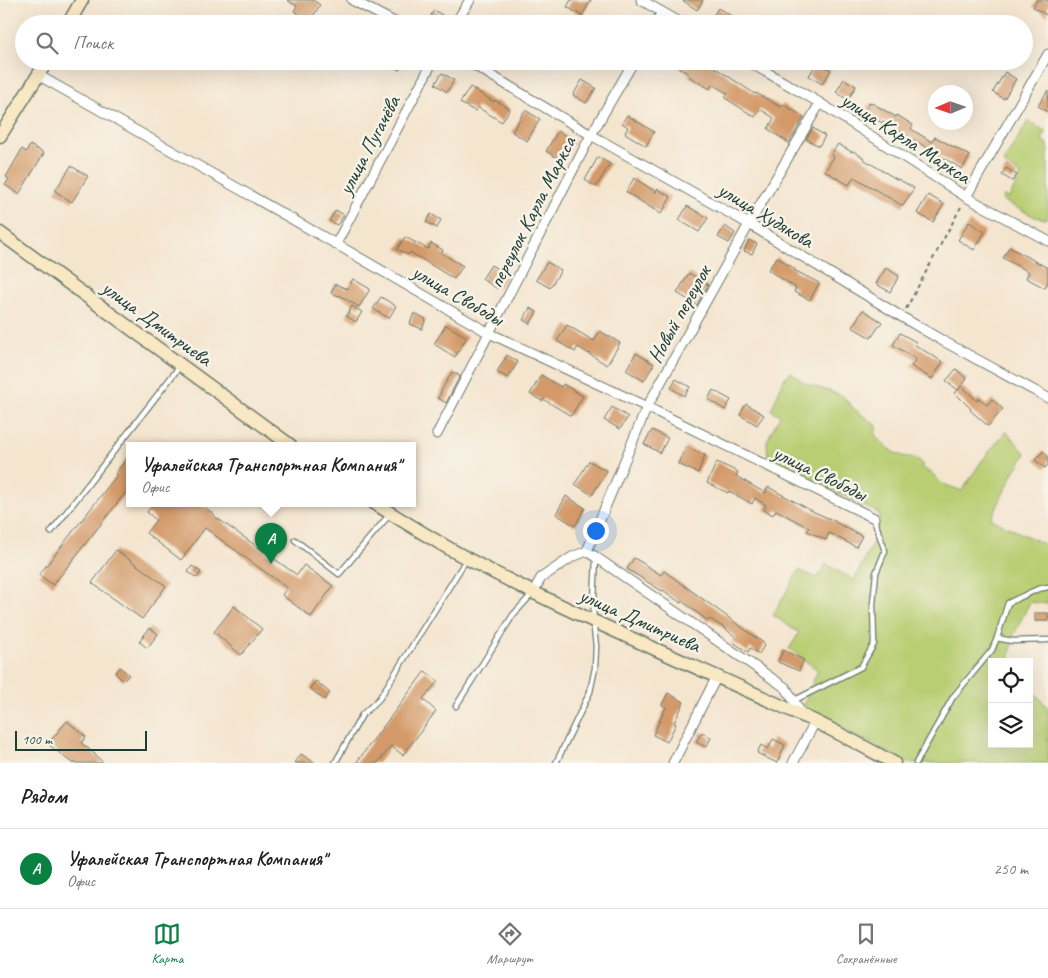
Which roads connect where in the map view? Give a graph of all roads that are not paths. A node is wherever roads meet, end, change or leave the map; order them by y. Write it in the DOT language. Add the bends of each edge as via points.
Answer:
graph roads {
  1 [pos="82,0"];
  2 [pos="352,0"];
  3 [pos="470,0"];
  4 [pos="641,0"];
  5 [pos="662,12"];
  6 [pos="73,15"];
  7 [pos="381,15"];
  8 [pos="461,15"];
  9 [pos="660,15"];
  10 [pos="667,15"];
  11 [pos="1048,54"];
  12 [pos="41,70"];
  13 [pos="427,70"];
  14 [pos="482,70"];
  15 [pos="629,70"];
  16 [pos="763,70"];
  17 [pos="38,75"];
  18 [pos="820,103"];
  19 [pos="591,134"];
  20 [pos="0,136"];
  21 [pos="966,197"];
  22 [pos="749,224"];
  23 [pos="0,233"];
  24 [pos="1048,241"];
  25 [pos="336,244"];
  26 [pos="489,333"];
  27 [pos="180,365"];
  28 [pos="1048,398"];
  29 [pos="647,407"];
  30 [pos="437,434"];
  31 [pos="286,442"];
  32 [pos="381,507"];
  33 [pos="391,513"];
  34 [pos="874,518"];
  35 [pos="51,532"];
  36 [pos="295,540"];
  37 [pos="587,551"];
  38 [pos="596,557"];
  39 [pos="467,558"];
  40 [pos="1048,587"];
  41 [pos="533,592"];
  42 [pos="592,622"];
  43 [pos="997,638"];
  44 [pos="1048,640"];
  45 [pos="717,676"];
  46 [pos="793,701"];
  47 [pos="456,706"];
  48 [pos="803,716"];
  49 [pos="816,722"];
  50 [pos="335,763"];
  51 [pos="556,763"];
  52 [pos="673,763"];
  53 [pos="793,763"];
  54 [pos="894,763"];
  55 [pos="916,763"];
  1 -- 6 [label="street"];
  2 -- 7 [label="street"];
  3 -- 8 [label="street"];
  4 -- 5 [label="street"];
  5 -- 9 [label="street"];
  5 -- 10 [label="street"];
  11 -- 21 [label="street"];
  12 -- 17 [label="street"];
  13 -- 25 [label="street, улица Пугачёва"];
  14 -- 19 [label="street, улица Худякова"];
  15 -- 19 [label="street, переулок Карла Маркса"];
  16 -- 18 [label="street, улица Карла Маркса"];
  17 -- 20 [label="street"];
  17 -- 25 [label="street, улица Свободы"];
  18 -- 21 [label="street, улица Карла Маркса"];
  18 -- 22 [label="street, Новый переулок"];
  19 -- 22 [label="street, улица Худякова"];
  19 -- 26 [label="street, переулок Карла Маркса"];
  21 -- 24 [label="street, улица Карла Маркса"];
  22 -- 28 [label="street, улица Худякова" via="944,342"];
  22 -- 29 [label="street, Новый переулок"];
  23 -- 27 [label="street, улица Дмитриева"];
  25 -- 26 [label="street, улица Свободы"];
  26 -- 29 [label="street, улица Свободы"];
  26 -- 30 [label="street, переулок Карла Маркса"];
  27 -- 31 [label="street, улица Дмитриева"];
  27 -- 35 [label="lane"];
  29 -- 34 [label="street, улица Свободы"];
  29 -- 37 [label="street, Новый переулок"];
  32 -- 33 [label="street, улица Дмитриева"];
  33 -- 36 [label="lane" via="339,574"];
  33 -- 39 [label="street, улица Дмитриева"];
  34 -- 46 [label="lane" via="885,551 876,573 872,604 874,644 861,667"];
  37 -- 38 [label="street"];
  37 -- 41 [label="street" via="541,578"];
  38 -- 42 [label="lane"];
  38 -- 46 [label="street" via="786,688"];
  39 -- 41 [label="street, улица Дмитриева"];
  39 -- 50 [label="lane" via="379,699 362,715"];
  40 -- 43 [label="lane" via="1008,603"];
  41 -- 42 [label="street, улица Дмитриева"];
  41 -- 47 [label="lane" via="513,615"];
  42 -- 45 [label="street, улица Дмитриева"];
  42 -- 51 [label="lane" via="596,646 590,692"];
  43 -- 44 [label="lane"];
  43 -- 55 [label="lane" via="992,650 953,697"];
  45 -- 48 [label="street, улица Дмитриева"];
  45 -- 52 [label="street"];
  46 -- 48 [label="street"];
  48 -- 49 [label="street, улица Дмитриева"];
  49 -- 53 [label="street"];
  49 -- 54 [label="street, улица Дмитриева"];
}
